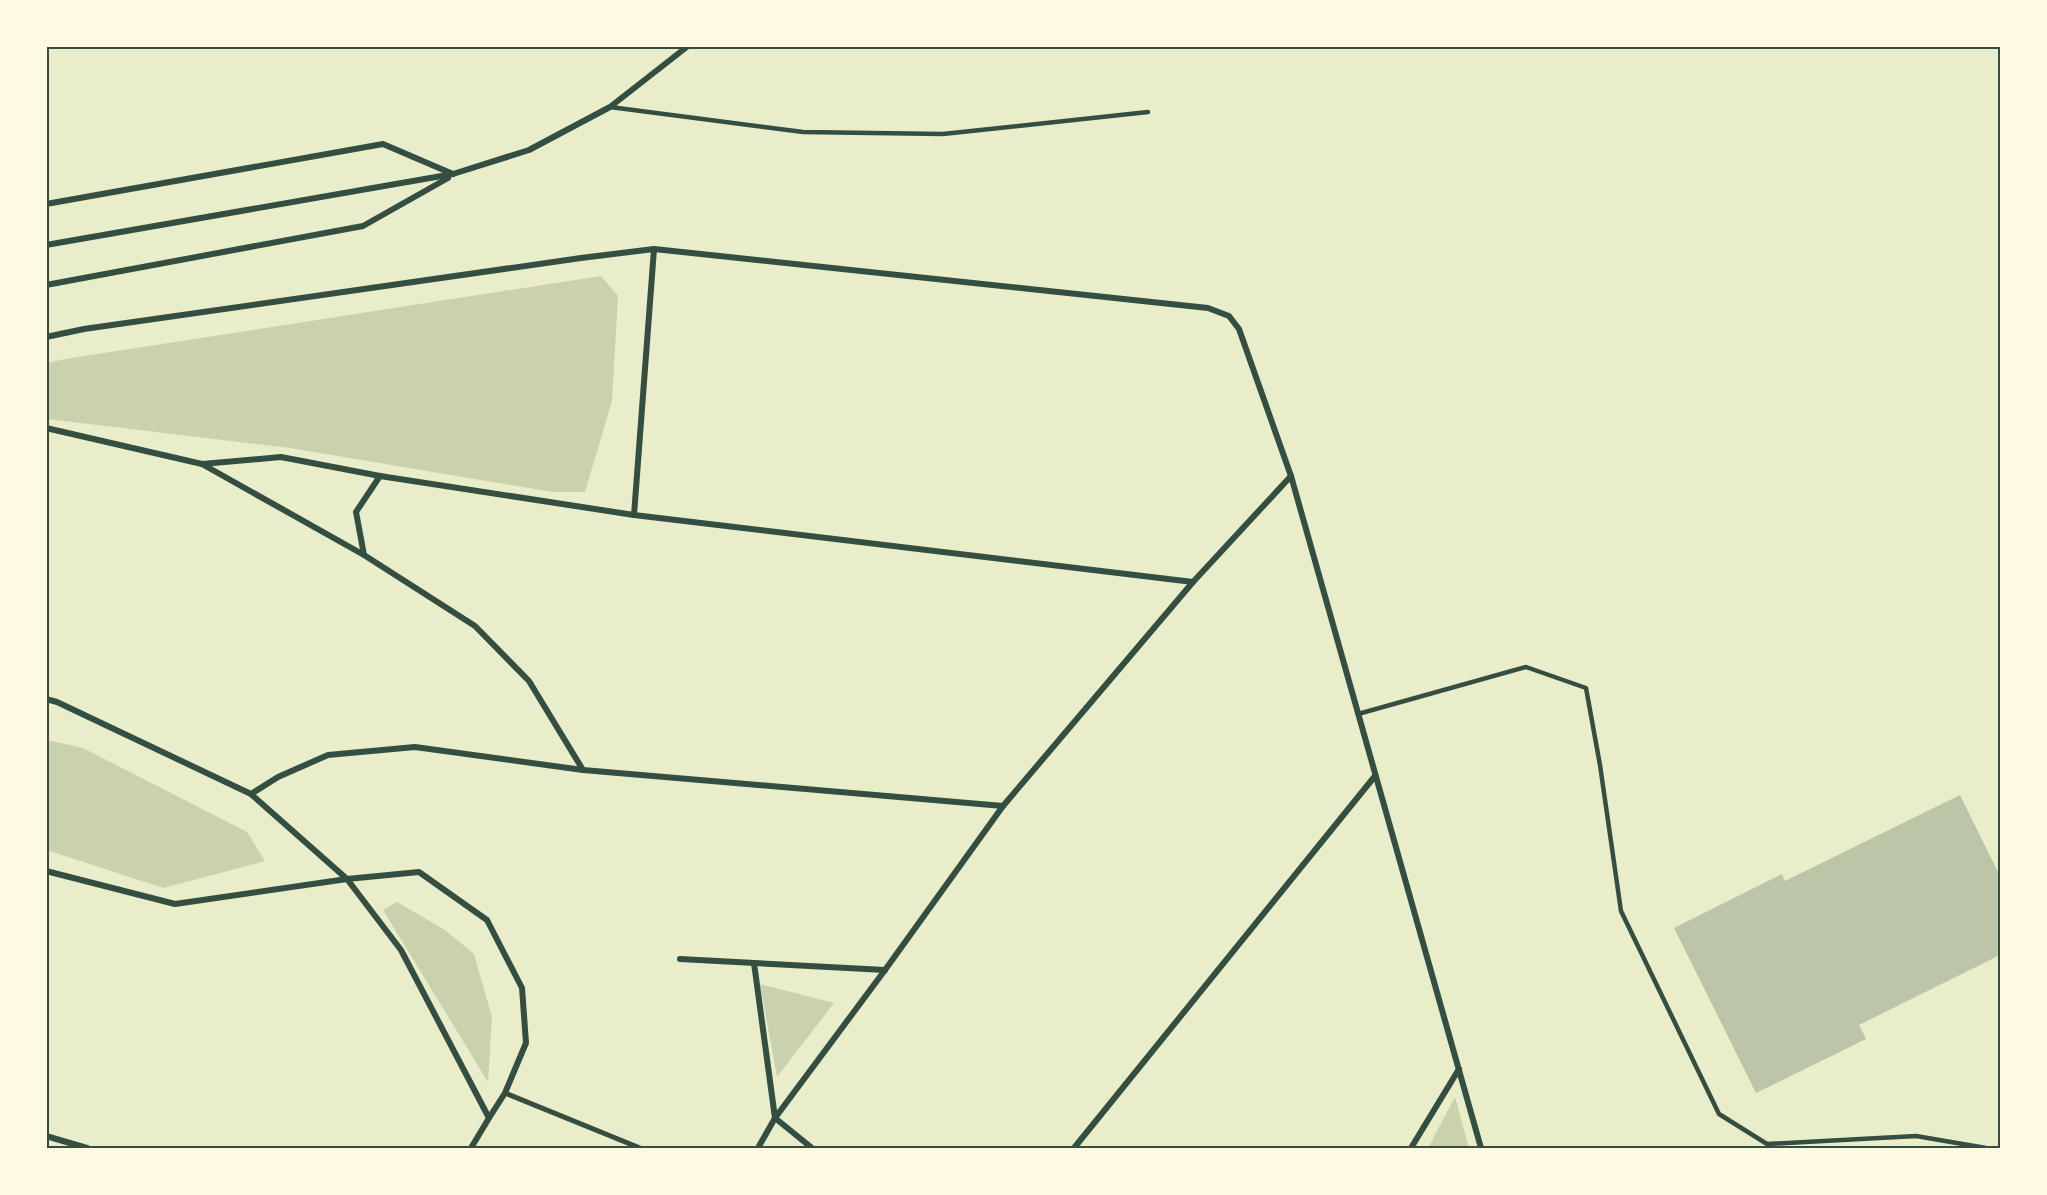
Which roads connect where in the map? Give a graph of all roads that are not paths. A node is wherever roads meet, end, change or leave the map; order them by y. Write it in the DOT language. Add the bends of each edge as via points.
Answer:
graph roads {
  1 [pos="688,46"];
  2 [pos="610,107"];
  3 [pos="1148,112"];
  4 [pos="453,174"];
  5 [pos="46,204"];
  6 [pos="46,245"];
  7 [pos="654,249"];
  8 [pos="46,285"];
  9 [pos="46,337"];
  10 [pos="46,428"];
  11 [pos="202,464"];
  12 [pos="380,476"];
  13 [pos="1291,476"];
  14 [pos="634,515"];
  15 [pos="364,555"];
  16 [pos="1192,582"];
  17 [pos="46,699"];
  18 [pos="1358,714"];
  19 [pos="583,770"];
  20 [pos="1375,776"];
  21 [pos="251,794"];
  22 [pos="1003,806"];
  23 [pos="46,871"];
  24 [pos="347,879"];
  25 [pos="680,960"];
  26 [pos="754,963"];
  27 [pos="885,970"];
  28 [pos="1459,1069"];
  29 [pos="505,1093"];
  30 [pos="489,1118"];
  31 [pos="775,1118"];
  32 [pos="46,1136"];
  33 [pos="87,1149"];
  34 [pos="471,1149"];
  35 [pos="640,1149"];
  36 [pos="758,1149"];
  37 [pos="812,1149"];
  38 [pos="1074,1149"];
  39 [pos="1411,1149"];
  40 [pos="1481,1149"];
  41 [pos="1986,1149"];
  1 -- 2 [label="street"];
  2 -- 3 [label="lane" via="803,132 943,134"];
  2 -- 4 [label="street" via="530,150"];
  4 -- 5 [label="street" via="383,144"];
  4 -- 6 [label="street"];
  4 -- 8 [label="street" via="363,226"];
  7 -- 9 [label="street"];
  7 -- 13 [label="street" via="1208,308 1229,316 1239,329"];
  7 -- 14 [label="street"];
  10 -- 11 [label="street"];
  11 -- 12 [label="street" via="281,457"];
  11 -- 15 [label="street"];
  12 -- 14 [label="street"];
  12 -- 15 [label="street" via="356,512"];
  13 -- 16 [label="street"];
  13 -- 18 [label="street"];
  14 -- 16 [label="street"];
  15 -- 19 [label="street" via="475,626 529,681"];
  16 -- 22 [label="street"];
  17 -- 21 [label="street"];
  18 -- 20 [label="street"];
  18 -- 41 [label="lane" via="1526,667 1586,688 1621,911 1719,1114 1767,1144 1916,1136"];
  19 -- 21 [label="street" via="415,747 328,754"];
  19 -- 22 [label="street"];
  20 -- 28 [label="street"];
  20 -- 38 [label="street"];
  21 -- 24 [label="street"];
  22 -- 27 [label="street"];
  23 -- 24 [label="street" via="175,904"];
  24 -- 29 [label="street" via="419,872 487,920 522,988 526,1044"];
  24 -- 30 [label="street" via="401,950"];
  25 -- 26 [label="street"];
  26 -- 27 [label="street"];
  26 -- 31 [label="street"];
  27 -- 31 [label="street"];
  28 -- 39 [label="street"];
  28 -- 40 [label="street"];
  29 -- 30 [label="street"];
  29 -- 35 [label="street"];
  30 -- 34 [label="street"];
  31 -- 36 [label="street"];
  31 -- 37 [label="street"];
  32 -- 33 [label="street"];
}
